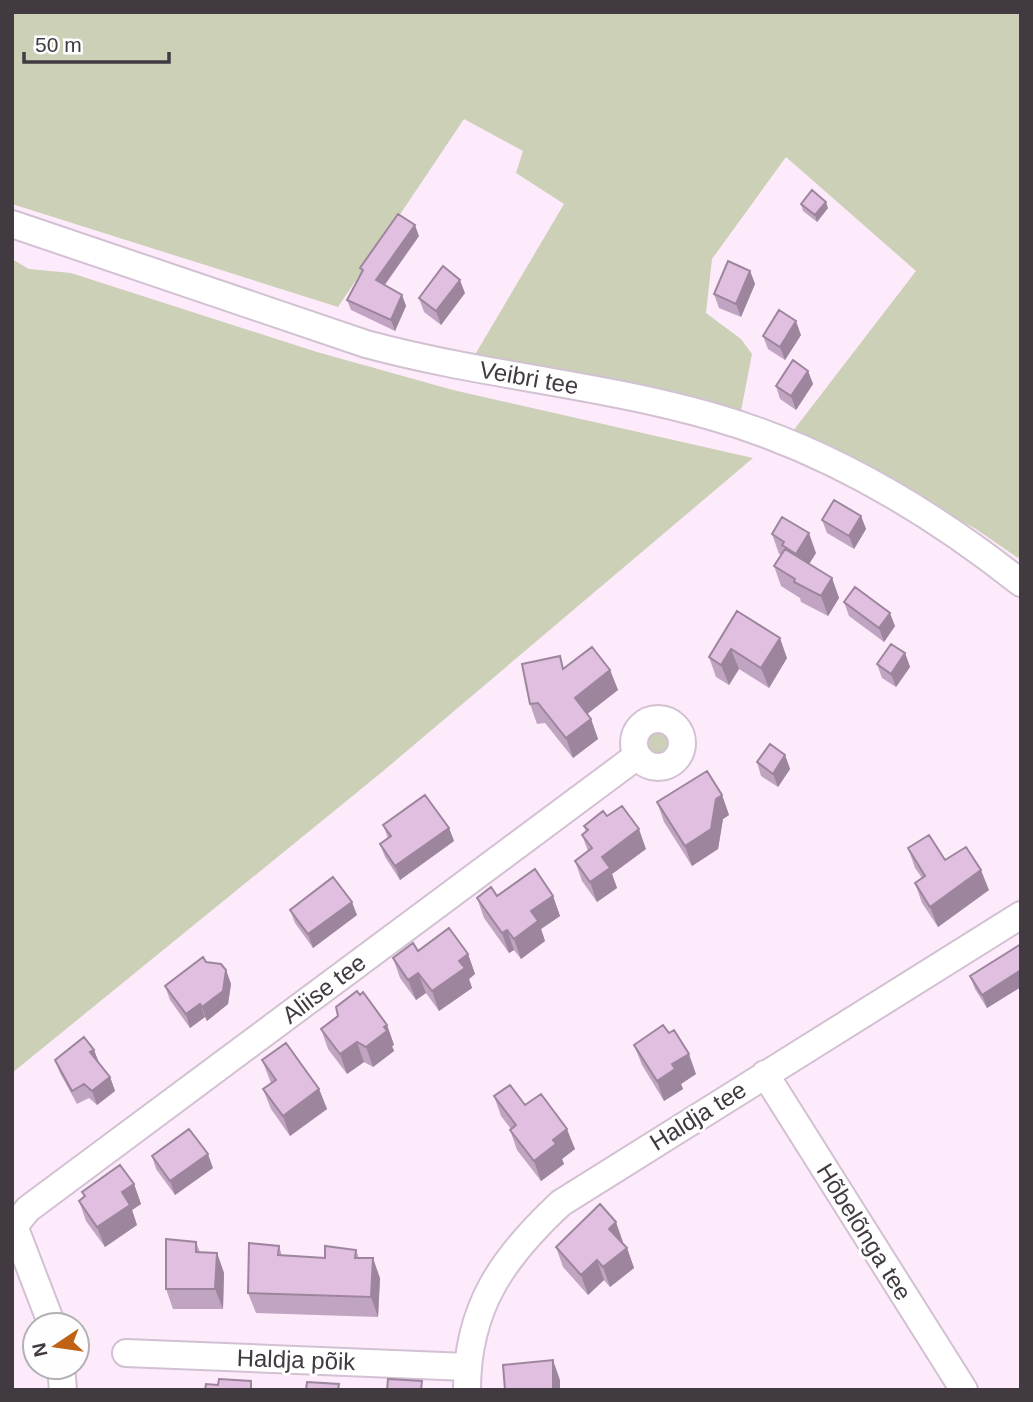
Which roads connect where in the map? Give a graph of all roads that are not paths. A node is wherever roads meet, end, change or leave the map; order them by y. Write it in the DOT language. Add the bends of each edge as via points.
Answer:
graph roads {
  1 [pos="12,224"];
  2 [pos="1021,583"];
  3 [pos="637,756"];
  4 [pos="1021,915"];
  5 [pos="765,1074"];
  6 [pos="13,1226"];
  7 [pos="46,1311"];
  8 [pos="126,1353"];
  9 [pos="467,1378"];
  10 [pos="964,1390"];
  1 -- 2 [label="street, Veibri tee" via="366,344 635,398 777,437 877,486 979,550"];
  3 -- 6 [label="street, Aliise tee" via="28,1209"];
  4 -- 5 [label="street, Haldja tee"];
  5 -- 9 [label="street, Haldja tee" via="561,1203 525,1236 490,1288 478,1317"];
  5 -- 10 [label="street, Hõbelõnga tee"];
  6 -- 7 [label="street"];
  8 -- 9 [label="street, Haldja põik"];
}
